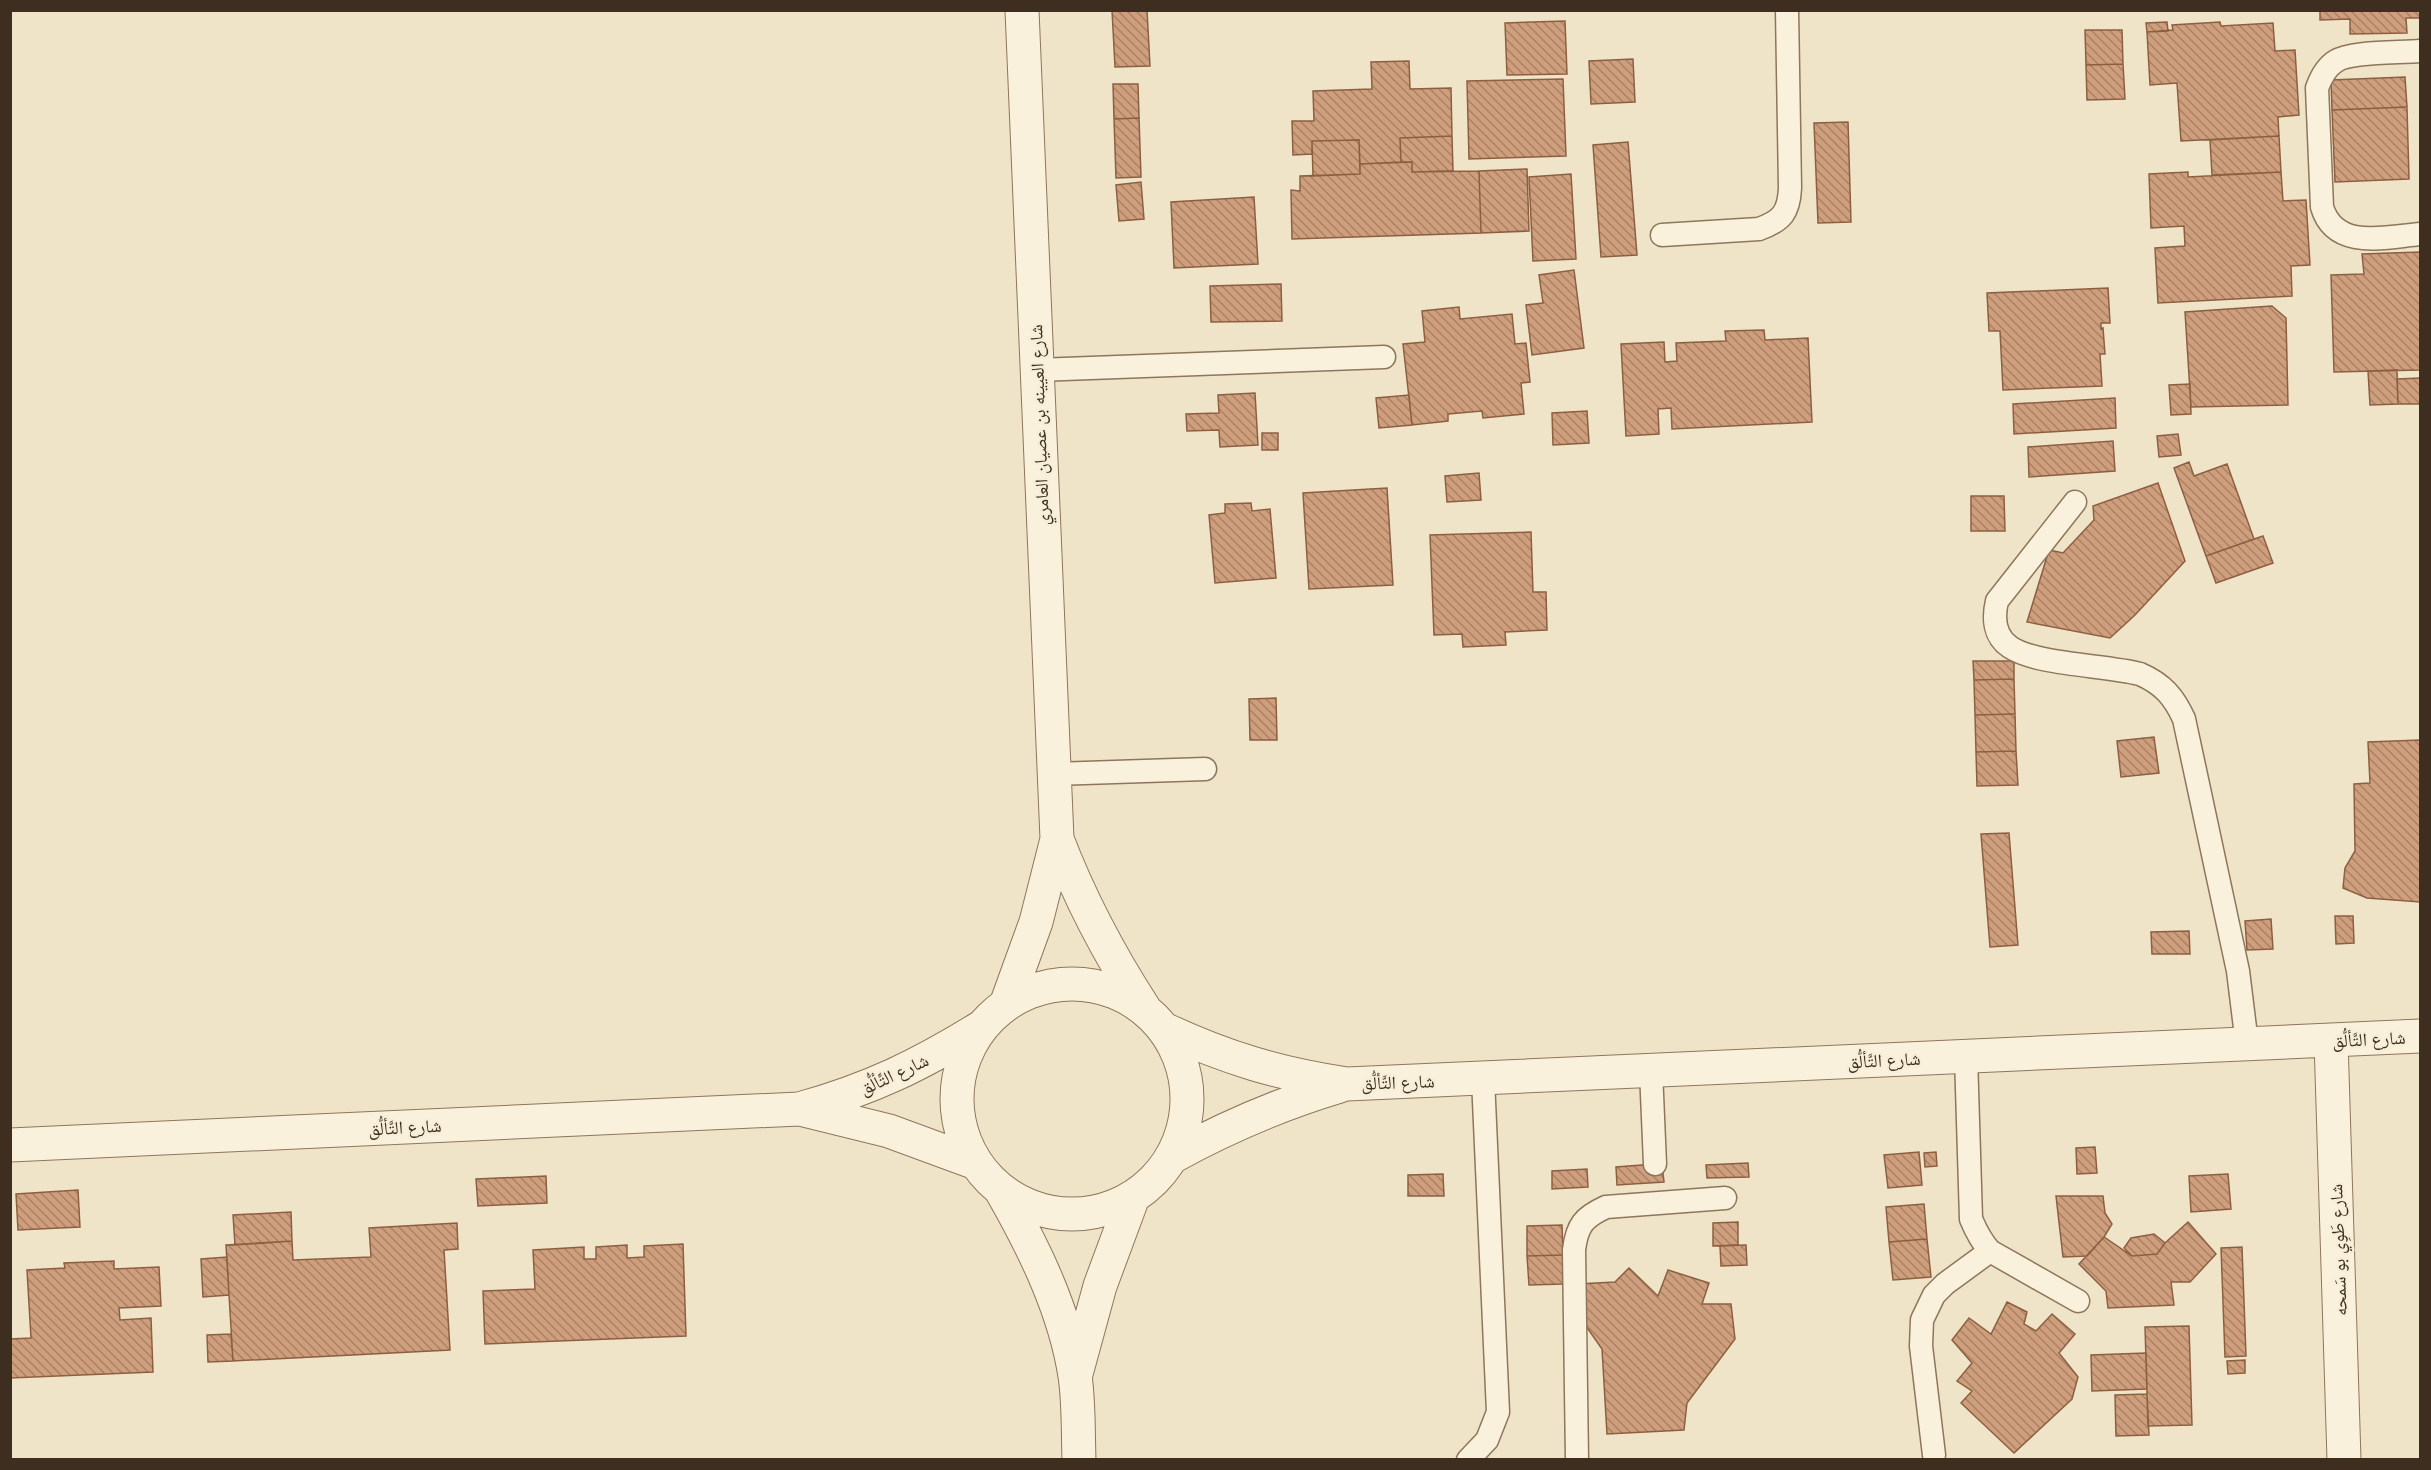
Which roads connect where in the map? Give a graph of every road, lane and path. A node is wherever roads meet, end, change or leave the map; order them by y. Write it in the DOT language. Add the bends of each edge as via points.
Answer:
graph roads {
  1 [pos="1022,10"];
  2 [pos="1787,10"];
  3 [pos="2421,51"];
  4 [pos="2421,234"];
  5 [pos="1662,235"];
  6 [pos="1384,357"];
  7 [pos="1037,370"];
  8 [pos="2075,502"];
  9 [pos="1205,769"];
  10 [pos="1054,774"];
  11 [pos="1057,839"];
  12 [pos="1007,1002"];
  13 [pos="1155,1020"];
  14 [pos="983,1026"];
  15 [pos="2421,1036"];
  16 [pos="2331,1040"];
  17 [pos="2247,1044"];
  18 [pos="1966,1056"];
  19 [pos="1651,1071"];
  20 [pos="1483,1079"];
  21 [pos="1347,1084"];
  22 [pos="799,1109"];
  23 [pos="10,1145"];
  24 [pos="1172,1157"];
  25 [pos="976,1163"];
  26 [pos="1656,1183"];
  27 [pos="1002,1192"];
  28 [pos="1133,1197"];
  29 [pos="1725,1198"];
  30 [pos="1990,1251"];
  31 [pos="2078,1301"];
  32 [pos="1075,1376"];
  33 [pos="1934,1455"];
  34 [pos="1079,1460"];
  35 [pos="1468,1460"];
  36 [pos="1577,1460"];
  37 [pos="2344,1460"];
  1 -- 7 [label="street, شارع العيينه بن عصيان العامري"];
  2 -- 5 [label="lane" via="1790,188 1783,214 1774,224 1759,229"];
  3 -- 4 [label="lane" via="2346,56 2328,67 2318,88 2325,218 2353,238"];
  6 -- 7 [label="lane"];
  7 -- 10 [label="street, شارع العيينه بن عصيان العامري"];
  8 -- 17 [label="lane" via="1997,601 1995,627 2008,646 2020,652 2140,674 2167,690 2177,703 2184,719 2238,972"];
  9 -- 10 [label="lane"];
  10 -- 11 [label="street, شارع العيينه بن عصيان العامري"];
  11 -- 12 [label="street, شارع العيينه بن عصيان العامري" via="1036,922"];
  11 -- 13 [label="street, شارع العيينه بن عصيان العامري" via="1096,928"];
  12 -- 13 [label="street, شارع التَّألُّق" via="1054,986 1079,984 1126,997"];
  12 -- 14 [label="street"];
  13 -- 21 [label="street, شارع التَّألُّق" via="1207,1049 1253,1065"];
  13 -- 24 [label="street, شارع العيينه بن عصيان العامري" via="1178,1052 1186,1079 1183,1132"];
  14 -- 22 [label="street, شارع التَّألُّق" via="895,1076"];
  14 -- 25 [label="street" via="968,1050 958,1078 957,1107 963,1136"];
  15 -- 16 [label="street, شارع التَّألُّق"];
  16 -- 17 [label="street, شارع التَّألُّق"];
  16 -- 37 [label="street, شارع طَوِي بو سَمحه"];
  17 -- 18 [label="street, شارع التَّألُّق"];
  18 -- 19 [label="street, شارع التَّألُّق"];
  18 -- 30 [label="lane" via="1971,1219"];
  19 -- 20 [label="street, شارع التَّألُّق"];
  19 -- 26 [label="lane"];
  20 -- 21 [label="street, شارع التَّألُّق"];
  20 -- 35 [label="lane" via="1498,1412 1487,1440"];
  21 -- 24 [label="street, شارع التَّألُّق" via="1257,1114"];
  22 -- 23 [label="street, شارع التَّألُّق"];
  22 -- 25 [label="street, شارع التَّألُّق" via="889,1131"];
  24 -- 28 [label="street" via="1161,1173"];
  25 -- 27 [label="street"];
  26 -- 29 [label="lane"];
  26 -- 36 [label="lane" via="1591,1214 1576,1236"];
  27 -- 28 [label="street" via="1026,1205 1080,1214 1107,1209"];
  27 -- 32 [label="street" via="1047,1281"];
  28 -- 32 [label="street" via="1101,1286"];
  30 -- 31 [label="lane"];
  30 -- 33 [label="lane" via="1945,1284 1930,1301 1922,1320 1921,1346"];
  32 -- 34 [label="street"];
}
